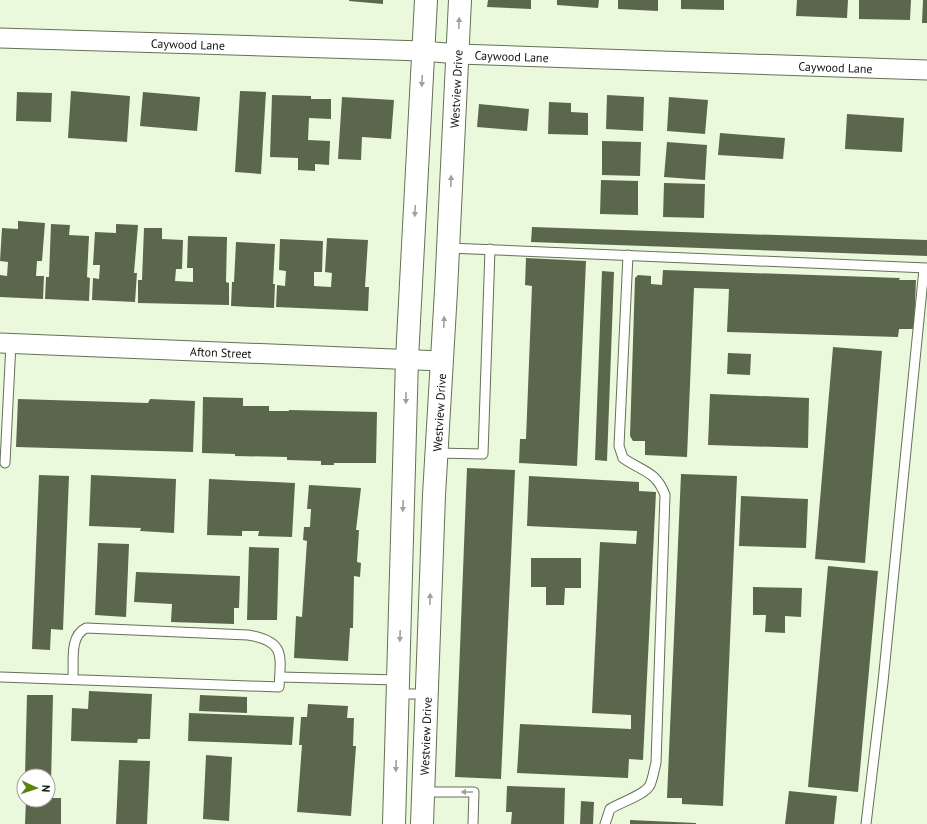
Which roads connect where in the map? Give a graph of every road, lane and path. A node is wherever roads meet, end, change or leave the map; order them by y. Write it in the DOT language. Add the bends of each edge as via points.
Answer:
graph roads {
  1 [pos="426,0"];
  2 [pos="460,0"];
  3 [pos="0,38"];
  4 [pos="423,51"];
  5 [pos="458,54"];
  6 [pos="927,70"];
  7 [pos="448,248"];
  8 [pos="490,249"];
  9 [pos="628,255"];
  10 [pos="926,269"];
  11 [pos="6,343"];
  12 [pos="407,359"];
  13 [pos="442,361"];
  14 [pos="436,453"];
  15 [pos="5,463"];
  16 [pos="280,676"];
  17 [pos="1,677"];
  18 [pos="73,679"];
  19 [pos="398,687"];
  20 [pos="427,694"];
  21 [pos="424,792"];
  22 [pos="394,824"];
  23 [pos="422,824"];
  24 [pos="473,824"];
  25 [pos="605,824"];
  26 [pos="866,824"];
  1 -- 4 [label="main road"];
  5 -- 2 [label="main road, Westview Drive, one-way"];
  3 -- 4 [label="street, Caywood Lane"];
  4 -- 5 [label="street, Caywood Lane"];
  4 -- 12 [label="main road, one-way"];
  5 -- 6 [label="street, Caywood Lane"];
  7 -- 5 [label="main road, Westview Drive, one-way"];
  7 -- 8 [label="lane"];
  13 -- 7 [label="main road, Westview Drive, one-way"];
  8 -- 9 [label="lane"];
  8 -- 14 [label="lane" via="484,454"];
  9 -- 10 [label="lane"];
  9 -- 25 [label="lane" via="619,446 623,458 654,476 661,484 665,495 656,763 650,785 639,796 624,800 610,809"];
  10 -- 26 [label="lane"];
  11 -- 12 [label="street, Afton Street"];
  11 -- 15 [label="lane"];
  12 -- 13 [label="street, Afton Street"];
  12 -- 19 [label="main road, one-way"];
  13 -- 14 [label="main road, Westview Drive"];
  20 -- 14 [label="main road, Westview Drive, one-way"];
  16 -- 18 [label="lane" via="279,687"];
  16 -- 18 [label="lane" via="281,658 273,644 264,638 248,634 86,628 75,638"];
  16 -- 19 [label="lane"];
  17 -- 18 [label="lane"];
  19 -- 20 [label="lane"];
  19 -- 22 [label="main road, one-way"];
  20 -- 21 [label="main road, Westview Drive"];
  21 -- 23 [label="main road, Westview Drive"];
  24 -- 21 [label="lane, one-way" via="474,792"];
}
